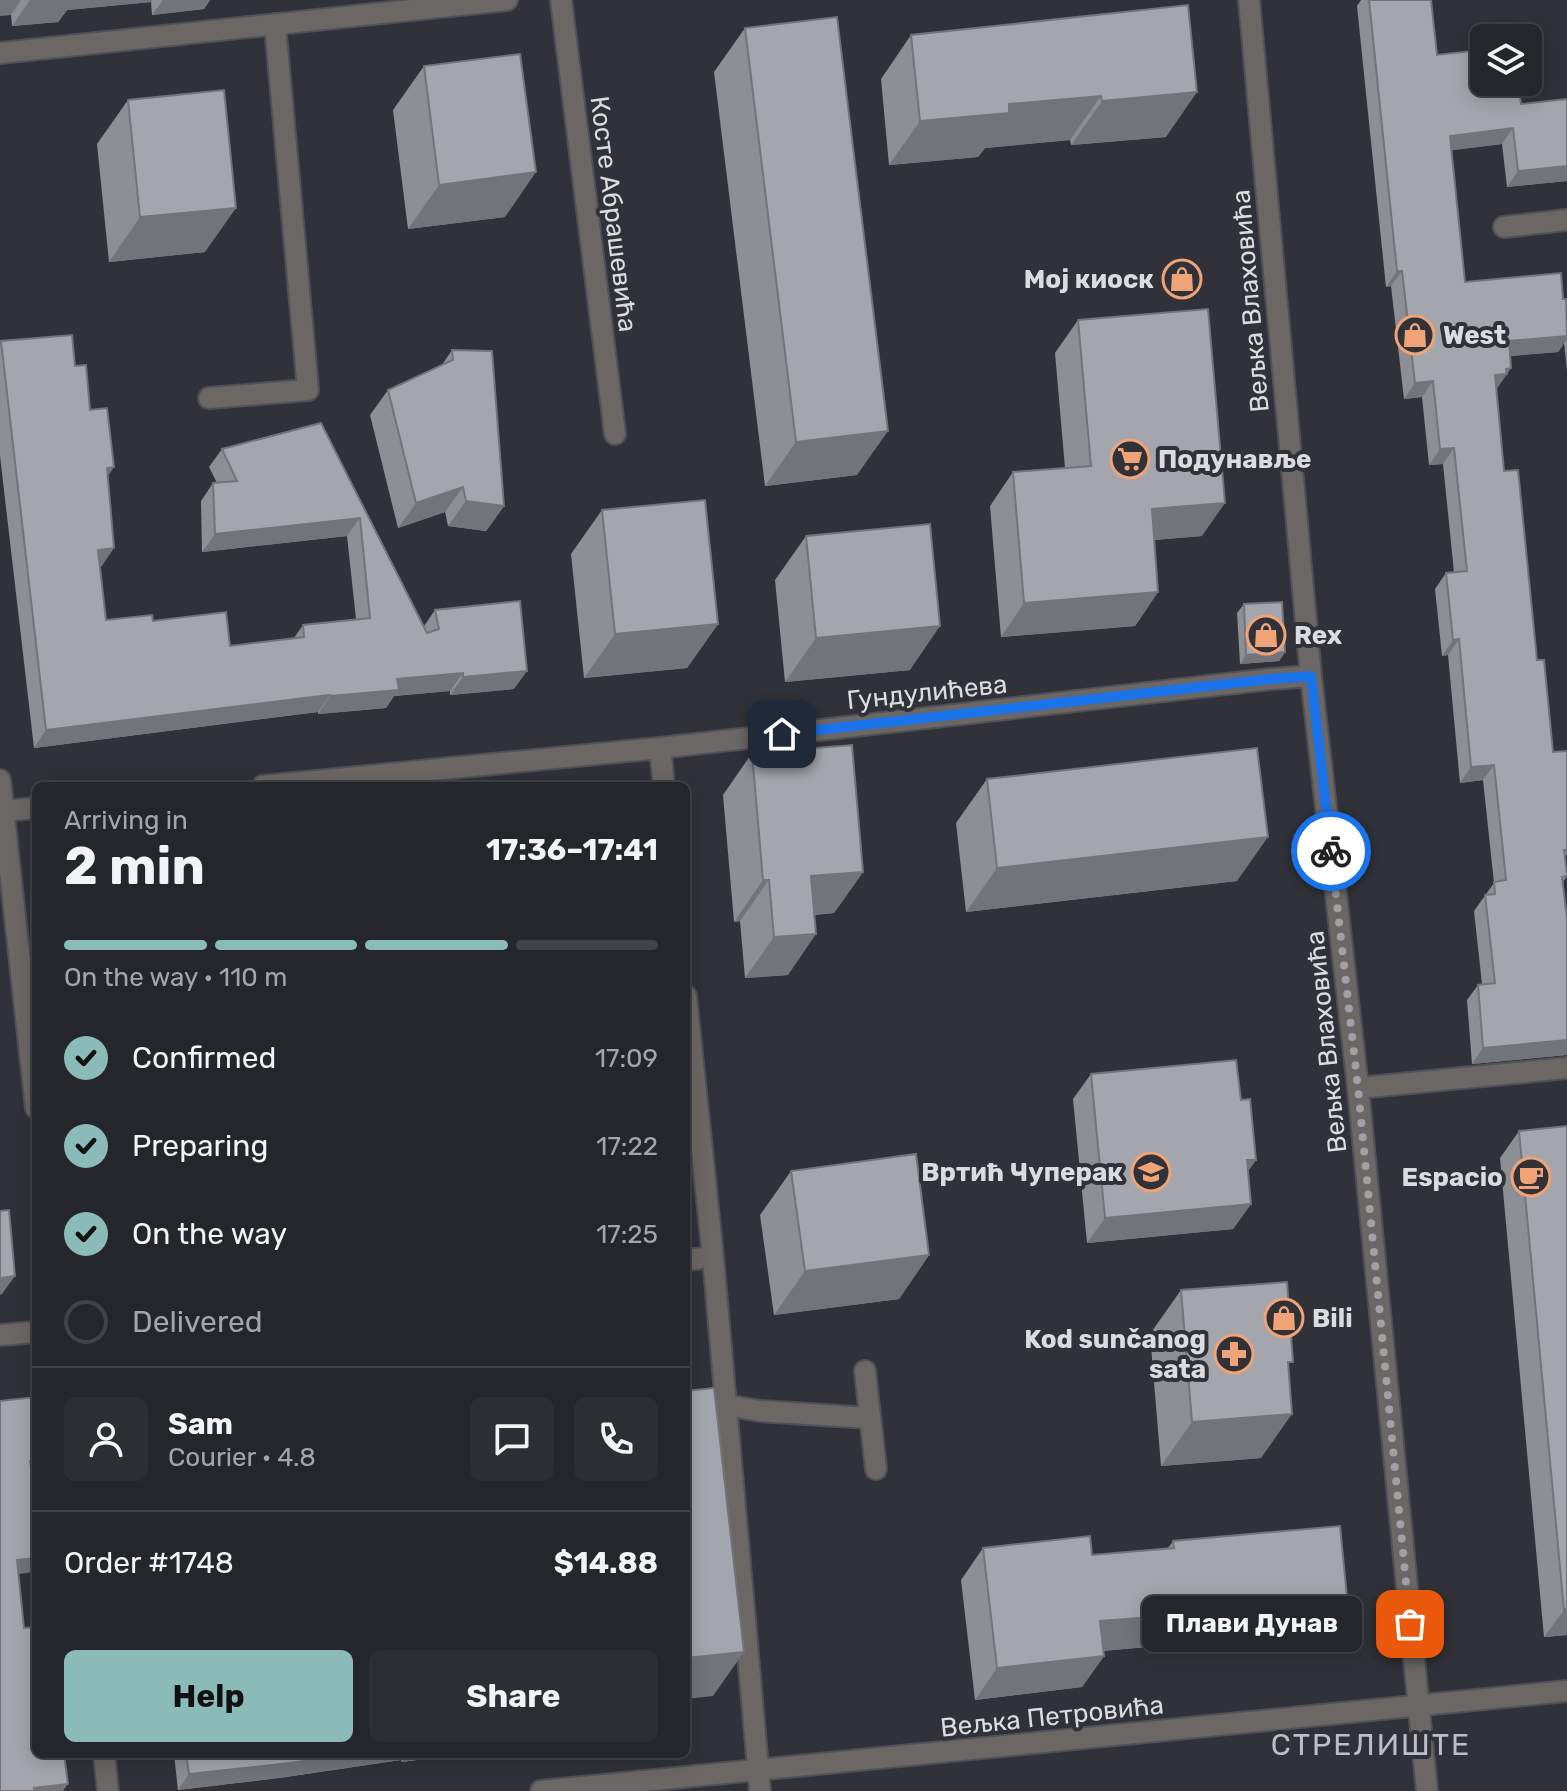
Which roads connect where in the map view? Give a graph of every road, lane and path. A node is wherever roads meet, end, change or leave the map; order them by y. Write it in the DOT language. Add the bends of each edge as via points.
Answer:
graph roads {
  1 [pos="507,0"];
  2 [pos="561,0"];
  3 [pos="1249,0"];
  4 [pos="275,24"];
  5 [pos="0,53"];
  6 [pos="1567,220"];
  7 [pos="1504,227"];
  8 [pos="209,398"];
  9 [pos="615,434"];
  10 [pos="1311,676"];
  11 [pos="660,748"];
  12 [pos="0,780"];
  13 [pos="305,782"];
  14 [pos="664,782"];
  15 [pos="32,808"];
  16 [pos="3,811"];
  17 [pos="690,1035"];
  18 [pos="1567,1068"];
  19 [pos="32,1072"];
  20 [pos="1358,1088"];
  21 [pos="713,1257"];
  22 [pos="690,1260"];
  23 [pos="32,1332"];
  24 [pos="0,1335"];
  25 [pos="865,1371"];
  26 [pos="726,1405"];
  27 [pos="870,1418"];
  28 [pos="876,1469"];
  29 [pos="1567,1691"];
  30 [pos="1418,1706"];
  31 [pos="104,1758"];
  32 [pos="759,1781"];
  33 [pos="108,1791"];
  34 [pos="541,1791"];
  35 [pos="1427,1791"];
  1 -- 4 [label="street"];
  2 -- 9 [label="street, Косте Абрашевића"];
  3 -- 10 [label="street, Вељка Влаховића"];
  4 -- 5 [label="street"];
  4 -- 8 [label="street" via="308,390"];
  6 -- 7 [label="street"];
  10 -- 11 [label="street, Гундулићева"];
  10 -- 20 [label="street, Вељка Влаховића"];
  11 -- 13 [label="street, Гундулићева"];
  11 -- 14 [label="street"];
  12 -- 16 [label="street"];
  15 -- 16 [label="street"];
  16 -- 19 [label="street"];
  17 -- 21 [label="street"];
  18 -- 20 [label="street"];
  20 -- 30 [label="street, Вељка Влаховића"];
  21 -- 22 [label="street"];
  21 -- 26 [label="street"];
  23 -- 24 [label="street"];
  25 -- 27 [label="street"];
  26 -- 27 [label="street"];
  26 -- 32 [label="street"];
  27 -- 28 [label="street"];
  29 -- 30 [label="street, Вељка Петровића"];
  30 -- 32 [label="street, Вељка Петровића"];
  30 -- 35 [label="street, Вељка Влаховића"];
  31 -- 33 [label="street"];
  32 -- 34 [label="street, Вељка Петровића"];
}
